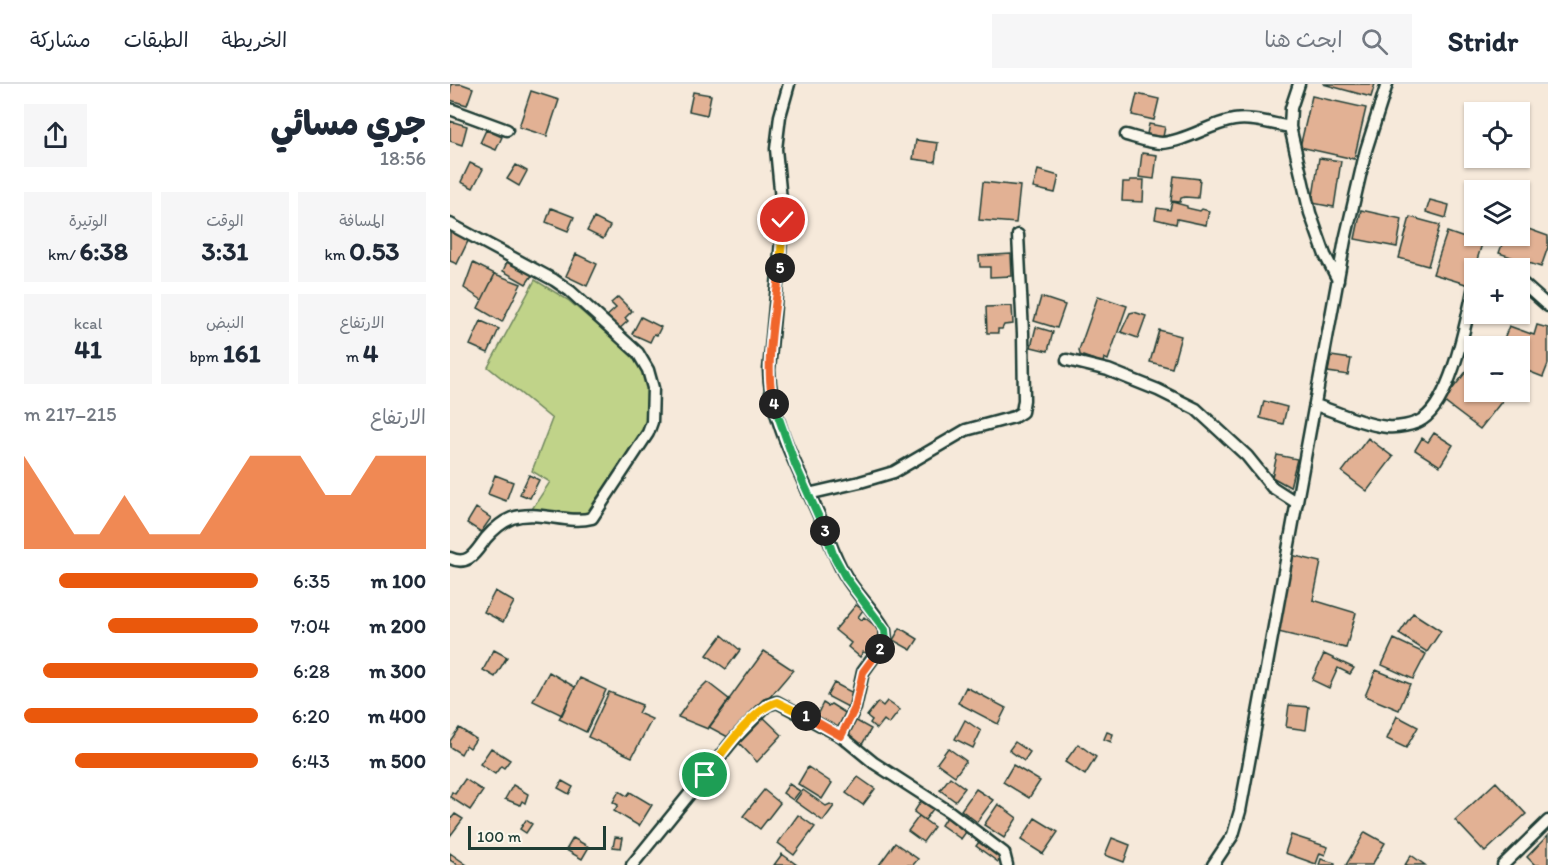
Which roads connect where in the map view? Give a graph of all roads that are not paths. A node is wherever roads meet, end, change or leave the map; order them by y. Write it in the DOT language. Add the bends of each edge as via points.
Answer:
graph roads {
  1 [pos="789,84"];
  2 [pos="1299,84"];
  3 [pos="1387,84"];
  4 [pos="450,109"];
  5 [pos="1290,127"];
  6 [pos="507,130"];
  7 [pos="1126,135"];
  8 [pos="450,224"];
  9 [pos="1018,235"];
  10 [pos="1338,280"];
  11 [pos="1530,290"];
  12 [pos="1548,306"];
  13 [pos="1464,323"];
  14 [pos="1067,360"];
  15 [pos="1316,405"];
  16 [pos="808,494"];
  17 [pos="1297,503"];
  18 [pos="450,558"];
  19 [pos="841,736"];
  20 [pos="1548,821"];
  21 [pos="632,865"];
  22 [pos="1007,865"];
  23 [pos="1213,865"];
  24 [pos="1503,865"];
  1 -- 16 [label="street" via="776,149 783,220 769,370 770,389"];
  2 -- 5 [label="street"];
  3 -- 10 [label="street" via="1366,150"];
  4 -- 6 [label="street"];
  5 -- 7 [label="street" via="1236,120 1161,143"];
  5 -- 10 [label="street" via="1310,213"];
  8 -- 18 [label="street" via="570,291 638,353 653,388 648,433 592,518 513,518 498,526 472,557"];
  9 -- 16 [label="street" via="1022,412 966,430 894,472"];
  10 -- 15 [label="street"];
  11 -- 12 [label="street"];
  13 -- 15 [label="street" via="1447,385 1435,407 1422,420 1389,427 1362,422"];
  14 -- 17 [label="street" via="1107,369 1196,409 1247,456 1272,487"];
  15 -- 17 [label="street"];
  16 -- 19 [label="street" via="846,578 885,630 886,640 863,672 855,708"];
  17 -- 23 [label="street" via="1240,811 1233,835"];
  19 -- 21 [label="street" via="785,704 767,705 734,739"];
  19 -- 22 [label="street" via="986,839 1004,853"];
  20 -- 24 [label="street"];
}
